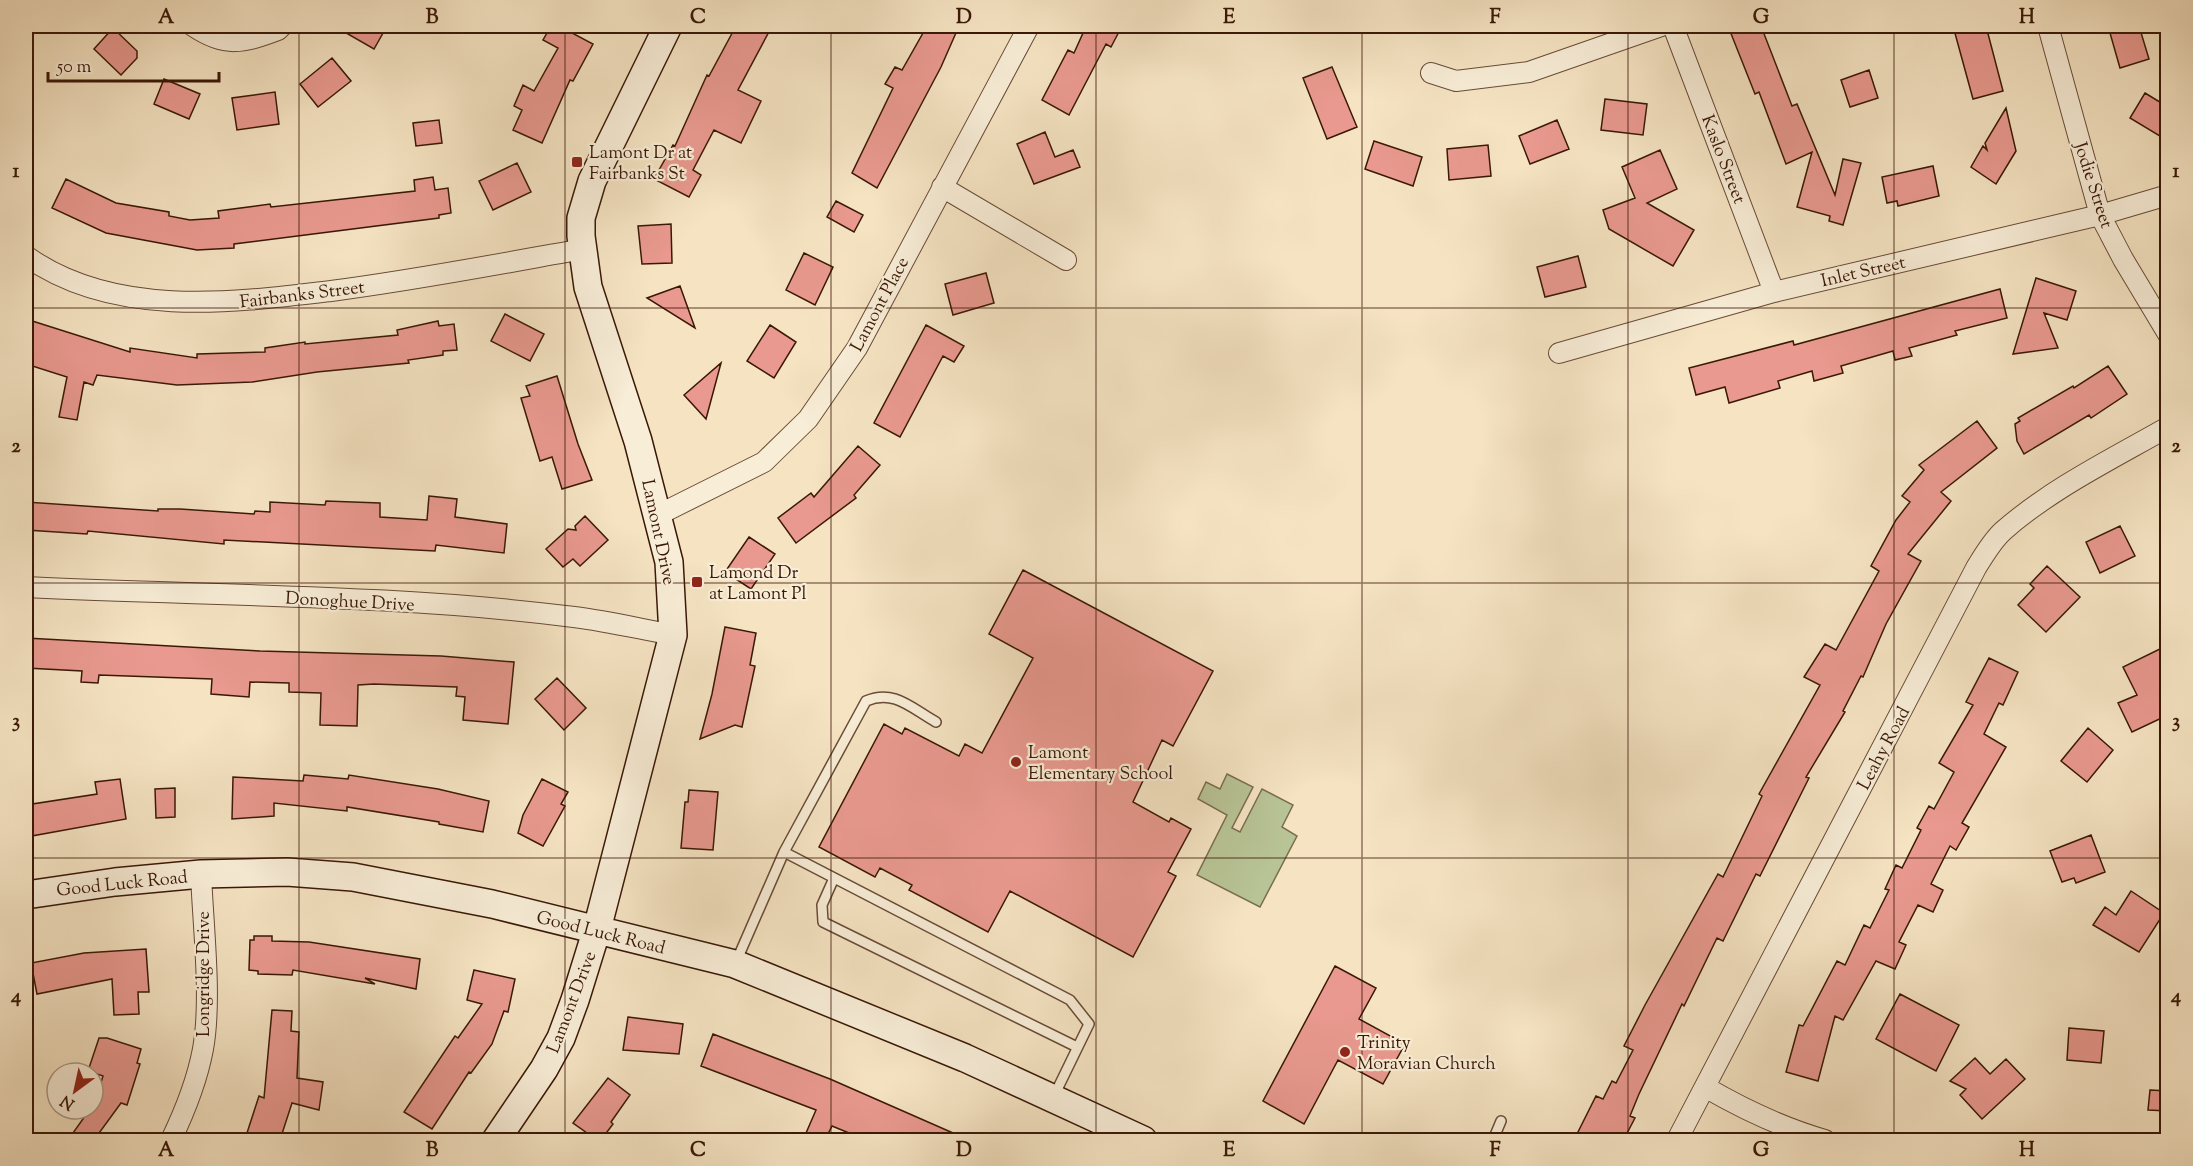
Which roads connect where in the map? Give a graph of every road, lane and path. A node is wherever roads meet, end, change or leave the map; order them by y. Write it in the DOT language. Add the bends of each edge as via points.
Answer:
graph roads {
  1 [pos="193,26"];
  2 [pos="282,26"];
  3 [pos="668,26"];
  4 [pos="1029,26"];
  5 [pos="1661,26"];
  6 [pos="1673,26"];
  7 [pos="2048,26"];
  8 [pos="1431,74"];
  9 [pos="942,187"];
  10 [pos="2168,195"];
  11 [pos="2100,215"];
  12 [pos="583,249"];
  13 [pos="26,256"];
  14 [pos="1066,260"];
  15 [pos="1774,292"];
  16 [pos="2168,334"];
  17 [pos="1559,353"];
  18 [pos="2168,427"];
  19 [pos="658,515"];
  20 [pos="26,587"];
  21 [pos="673,635"];
  22 [pos="936,722"];
  23 [pos="784,852"];
  24 [pos="201,874"];
  25 [pos="834,878"];
  26 [pos="26,894"];
  27 [pos="597,929"];
  28 [pos="735,964"];
  29 [pos="1077,1047"];
  30 [pos="1705,1087"];
  31 [pos="1053,1098"];
  32 [pos="1502,1120"];
  33 [pos="171,1140"];
  34 [pos="496,1140"];
  35 [pos="1143,1140"];
  36 [pos="1493,1140"];
  37 [pos="1677,1140"];
  38 [pos="1825,1140"];
  1 -- 2 [label="street" via="236,43"];
  3 -- 12 [label="street, Lamont Drive" via="592,181 581,218"];
  4 -- 9 [label="street, Lamont Place"];
  5 -- 8 [label="street" via="1529,72 1456,81"];
  6 -- 15 [label="street, Kaslo Street"];
  7 -- 11 [label="street, Jodie Street"];
  9 -- 14 [label="street"];
  9 -- 19 [label="street, Lamont Place" via="857,348 808,419 764,462"];
  10 -- 11 [label="street, Inlet Street"];
  11 -- 15 [label="street, Inlet Street"];
  11 -- 16 [label="street, Jodie Street"];
  12 -- 13 [label="street, Fairbanks Street" via="376,285 241,302 127,296 64,279"];
  12 -- 19 [label="street, Lamont Drive" via="588,287"];
  15 -- 17 [label="street, Inlet Street"];
  18 -- 30 [label="street, Leahy Road" via="2038,504 1991,544"];
  19 -- 21 [label="street, Lamont Drive" via="669,562"];
  20 -- 21 [label="street, Donoghue Drive" via="477,608 575,617"];
  21 -- 27 [label="street, Lamont Drive"];
  22 -- 23 [label="lane" via="894,698 880,695 866,701"];
  23 -- 25 [label="lane"];
  23 -- 28 [label="lane"];
  24 -- 26 [label="street, Good Luck Road"];
  24 -- 27 [label="street, Good Luck Road" via="288,872 353,878"];
  24 -- 33 [label="street, Longridge Drive" via="206,1019 203,1049 186,1109"];
  25 -- 29 [label="lane" via="1070,1000 1089,1024"];
  25 -- 29 [label="lane" via="822,905 823,922"];
  27 -- 28 [label="street, Good Luck Road"];
  27 -- 34 [label="street, Lamont Drive" via="561,1038"];
  28 -- 31 [label="street, Good Luck Road"];
  29 -- 31 [label="lane"];
  30 -- 37 [label="street, Leahy Road"];
  30 -- 38 [label="street" via="1798,1133"];
  31 -- 35 [label="street, Good Luck Road"];
  32 -- 36 [label="lane"];
}
